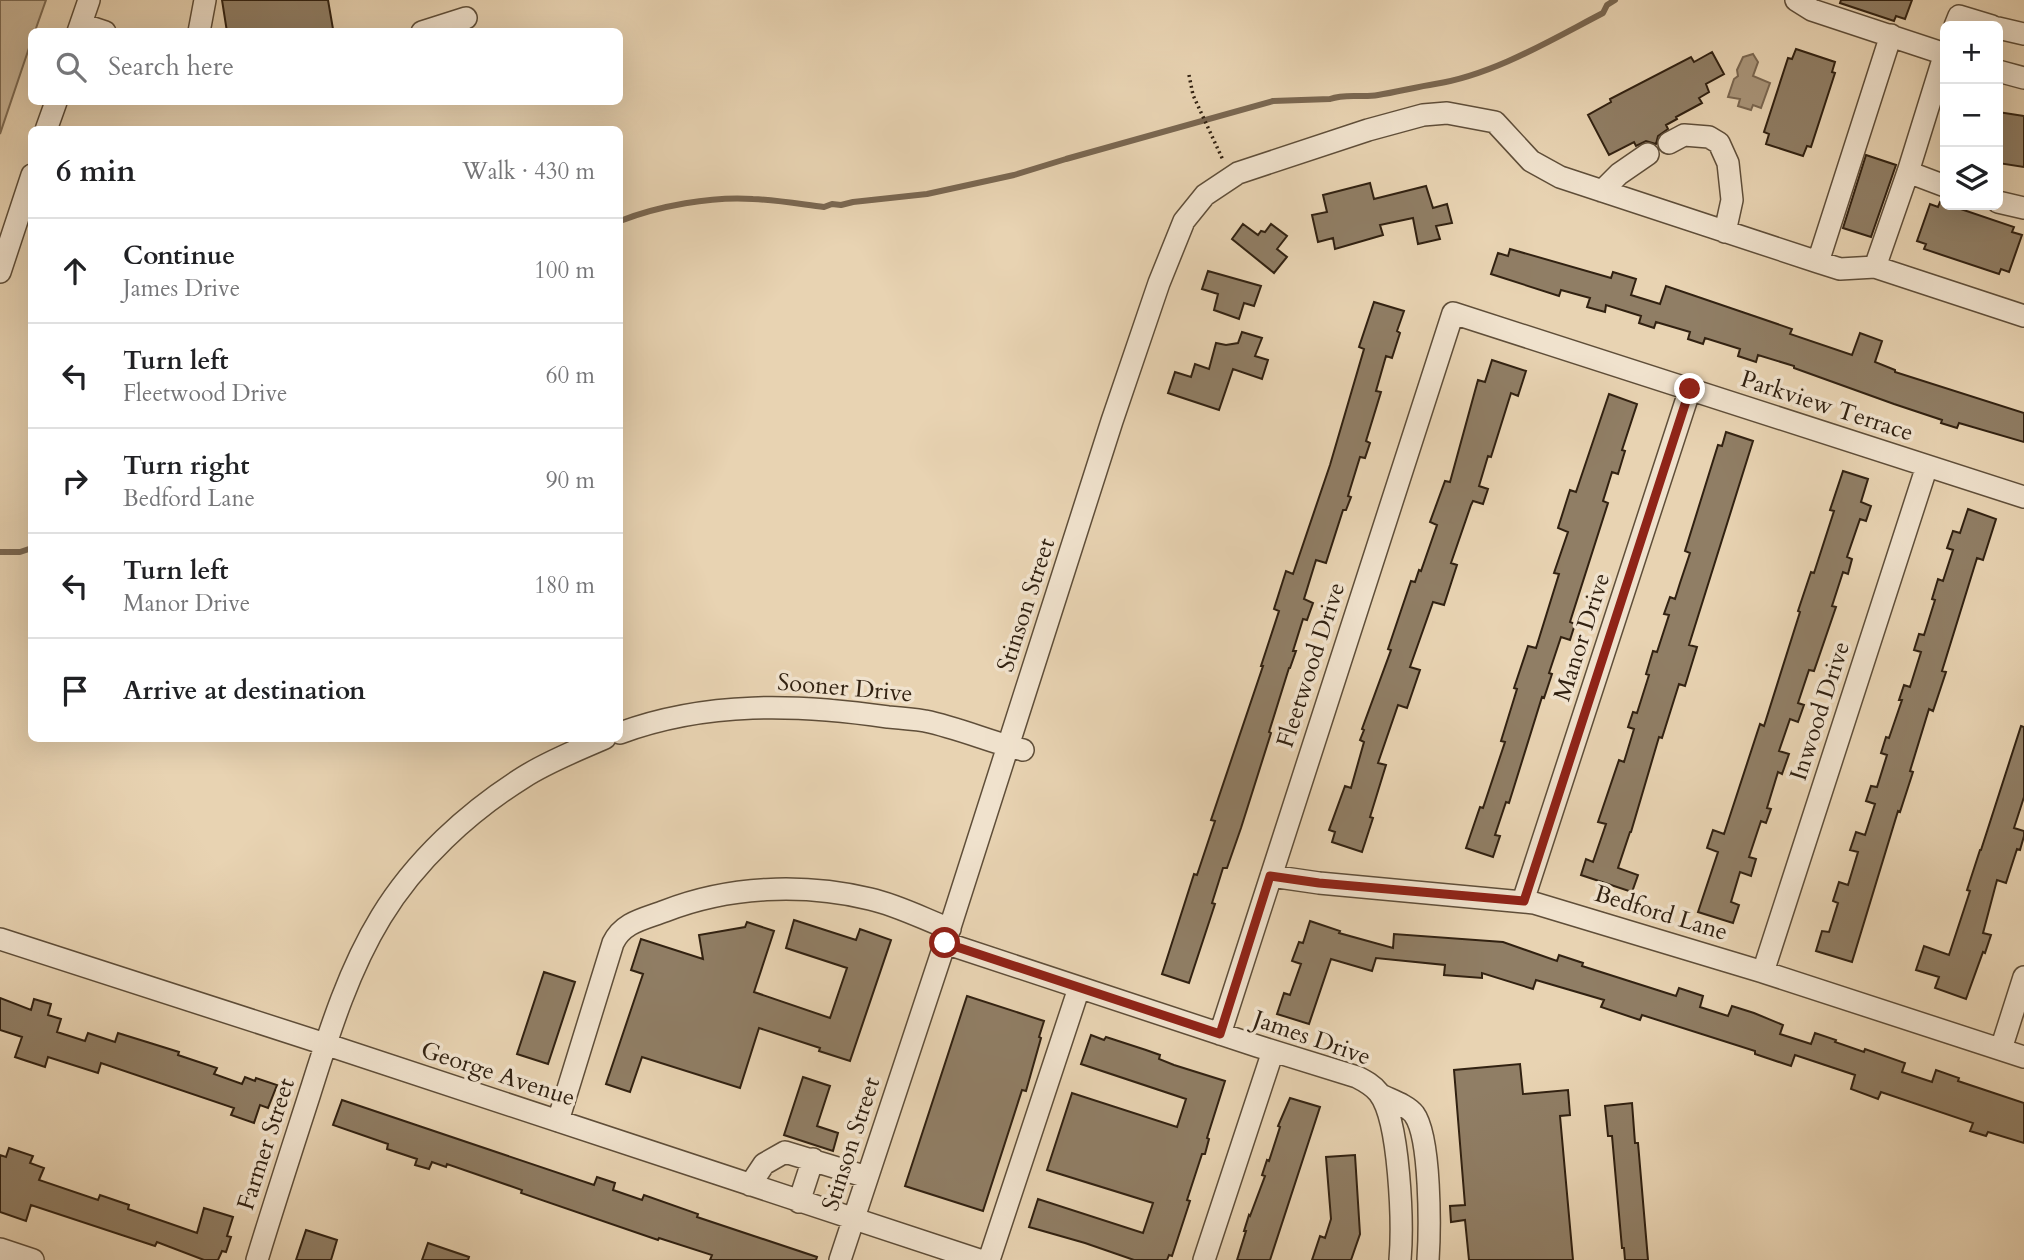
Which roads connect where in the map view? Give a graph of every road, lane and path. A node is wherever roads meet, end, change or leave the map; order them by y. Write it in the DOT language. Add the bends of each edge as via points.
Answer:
graph roads {
  1 [pos="89,0"];
  2 [pos="205,0"];
  3 [pos="1796,0"];
  4 [pos="466,18"];
  5 [pos="1957,21"];
  6 [pos="1976,21"];
  7 [pos="80,28"];
  8 [pos="200,28"];
  9 [pos="435,28"];
  10 [pos="2003,29"];
  11 [pos="2024,34"];
  12 [pos="1891,35"];
  13 [pos="1940,52"];
  14 [pos="1940,70"];
  15 [pos="2003,72"];
  16 [pos="1189,75"];
  17 [pos="2024,78"];
  18 [pos="55,105"];
  19 [pos="48,126"];
  20 [pos="1669,143"];
  21 [pos="1648,154"];
  22 [pos="1908,172"];
  23 [pos="1231,177"];
  24 [pos="1940,184"];
  25 [pos="28,188"];
  26 [pos="1602,191"];
  27 [pos="2003,203"];
  28 [pos="2024,208"];
  29 [pos="1725,232"];
  30 [pos="1818,262"];
  31 [pos="1875,267"];
  32 [pos="0,272"];
  33 [pos="1453,313"];
  34 [pos="2024,316"];
  35 [pos="1690,389"];
  36 [pos="1927,466"];
  37 [pos="2024,498"];
  38 [pos="623,732"];
  39 [pos="596,742"];
  40 [pos="1015,748"];
  41 [pos="1270,876"];
  42 [pos="1524,901"];
  43 [pos="947,936"];
  44 [pos="0,939"];
  45 [pos="1763,972"];
  46 [pos="2024,977"];
  47 [pos="1079,988"];
  48 [pos="1220,1034"];
  49 [pos="326,1044"];
  50 [pos="2001,1049"];
  51 [pos="1273,1051"];
  52 [pos="2024,1057"];
  53 [pos="1381,1095"];
  54 [pos="558,1121"];
  55 [pos="813,1159"];
  56 [pos="867,1177"];
  57 [pos="750,1185"];
  58 [pos="799,1202"];
  59 [pos="853,1220"];
  60 [pos="0,1249"];
  61 [pos="33,1260"];
  62 [pos="257,1260"];
  63 [pos="840,1260"];
  64 [pos="979,1260"];
  65 [pos="989,1260"];
  66 [pos="1204,1260"];
  67 [pos="1400,1260"];
  68 [pos="1428,1260"];
  1 -- 7 [label="street"];
  2 -- 8 [label="street"];
  3 -- 12 [label="street" via="1812,10"];
  4 -- 9 [label="street"];
  5 -- 6 [label="street" via="1959,16"];
  10 -- 11 [label="street"];
  12 -- 13 [label="street"];
  12 -- 30 [label="street"];
  14 -- 22 [label="street"];
  15 -- 17 [label="street"];
  16 -- 23 [label="path" via="1193,95"];
  18 -- 19 [label="street"];
  20 -- 29 [label="street" via="1684,135 1709,137 1719,143 1728,163 1732,200"];
  21 -- 26 [label="street"];
  22 -- 24 [label="street"];
  22 -- 31 [label="street"];
  23 -- 26 [label="street, Stinson Street" via="1368,130 1447,113 1496,122 1531,161"];
  23 -- 40 [label="street, Stinson Street" via="1194,208 1171,250 1112,421"];
  25 -- 32 [label="street"];
  26 -- 29 [label="street, Stinson Street"];
  27 -- 28 [label="street"];
  29 -- 30 [label="street, Stinson Street"];
  30 -- 31 [label="street, Stinson Street" via="1840,269"];
  31 -- 34 [label="street"];
  33 -- 35 [label="street, Parkview Terrace"];
  33 -- 41 [label="street, Fleetwood Drive"];
  35 -- 36 [label="street, Parkview Terrace"];
  35 -- 42 [label="street, Manor Drive"];
  36 -- 37 [label="street, Parkview Terrace"];
  36 -- 45 [label="street, Inwood Drive"];
  38 -- 40 [label="street, Sooner Drive" via="703,712 819,708 926,722"];
  39 -- 49 [label="street" via="524,777 470,817 417,869 371,935"];
  40 -- 43 [label="street, Stinson Street"];
  41 -- 42 [label="street, Bedford Lane"];
  41 -- 48 [label="street, Fleetwood Drive"];
  42 -- 45 [label="street, Bedford Lane"];
  43 -- 47 [label="street, James Drive"];
  43 -- 54 [label="street, James Drive" via="872,899 817,889 730,893 682,904 626,926 613,943"];
  43 -- 56 [label="street, Stinson Street"];
  44 -- 49 [label="street, George Avenue"];
  45 -- 50 [label="street, Bedford Lane"];
  46 -- 50 [label="street"];
  47 -- 48 [label="street, James Drive"];
  47 -- 65 [label="street"];
  48 -- 51 [label="street, James Drive"];
  49 -- 54 [label="street, George Avenue"];
  49 -- 62 [label="street, Farmer Street"];
  50 -- 52 [label="street, Bedford Lane"];
  51 -- 53 [label="street, James Drive" via="1357,1077"];
  51 -- 66 [label="street"];
  53 -- 67 [label="street, James Drive" via="1389,1115 1398,1172"];
  53 -- 68 [label="street" via="1409,1108 1419,1125 1429,1193"];
  54 -- 57 [label="street, George Avenue"];
  55 -- 56 [label="street"];
  55 -- 57 [label="street" via="785,1152 764,1164"];
  55 -- 58 [label="street"];
  56 -- 59 [label="street, Stinson Street"];
  57 -- 58 [label="street, George Avenue"];
  58 -- 59 [label="street, George Avenue"];
  59 -- 63 [label="street, Stinson Street"];
  59 -- 64 [label="street, George Avenue"];
  60 -- 61 [label="street"];
}
